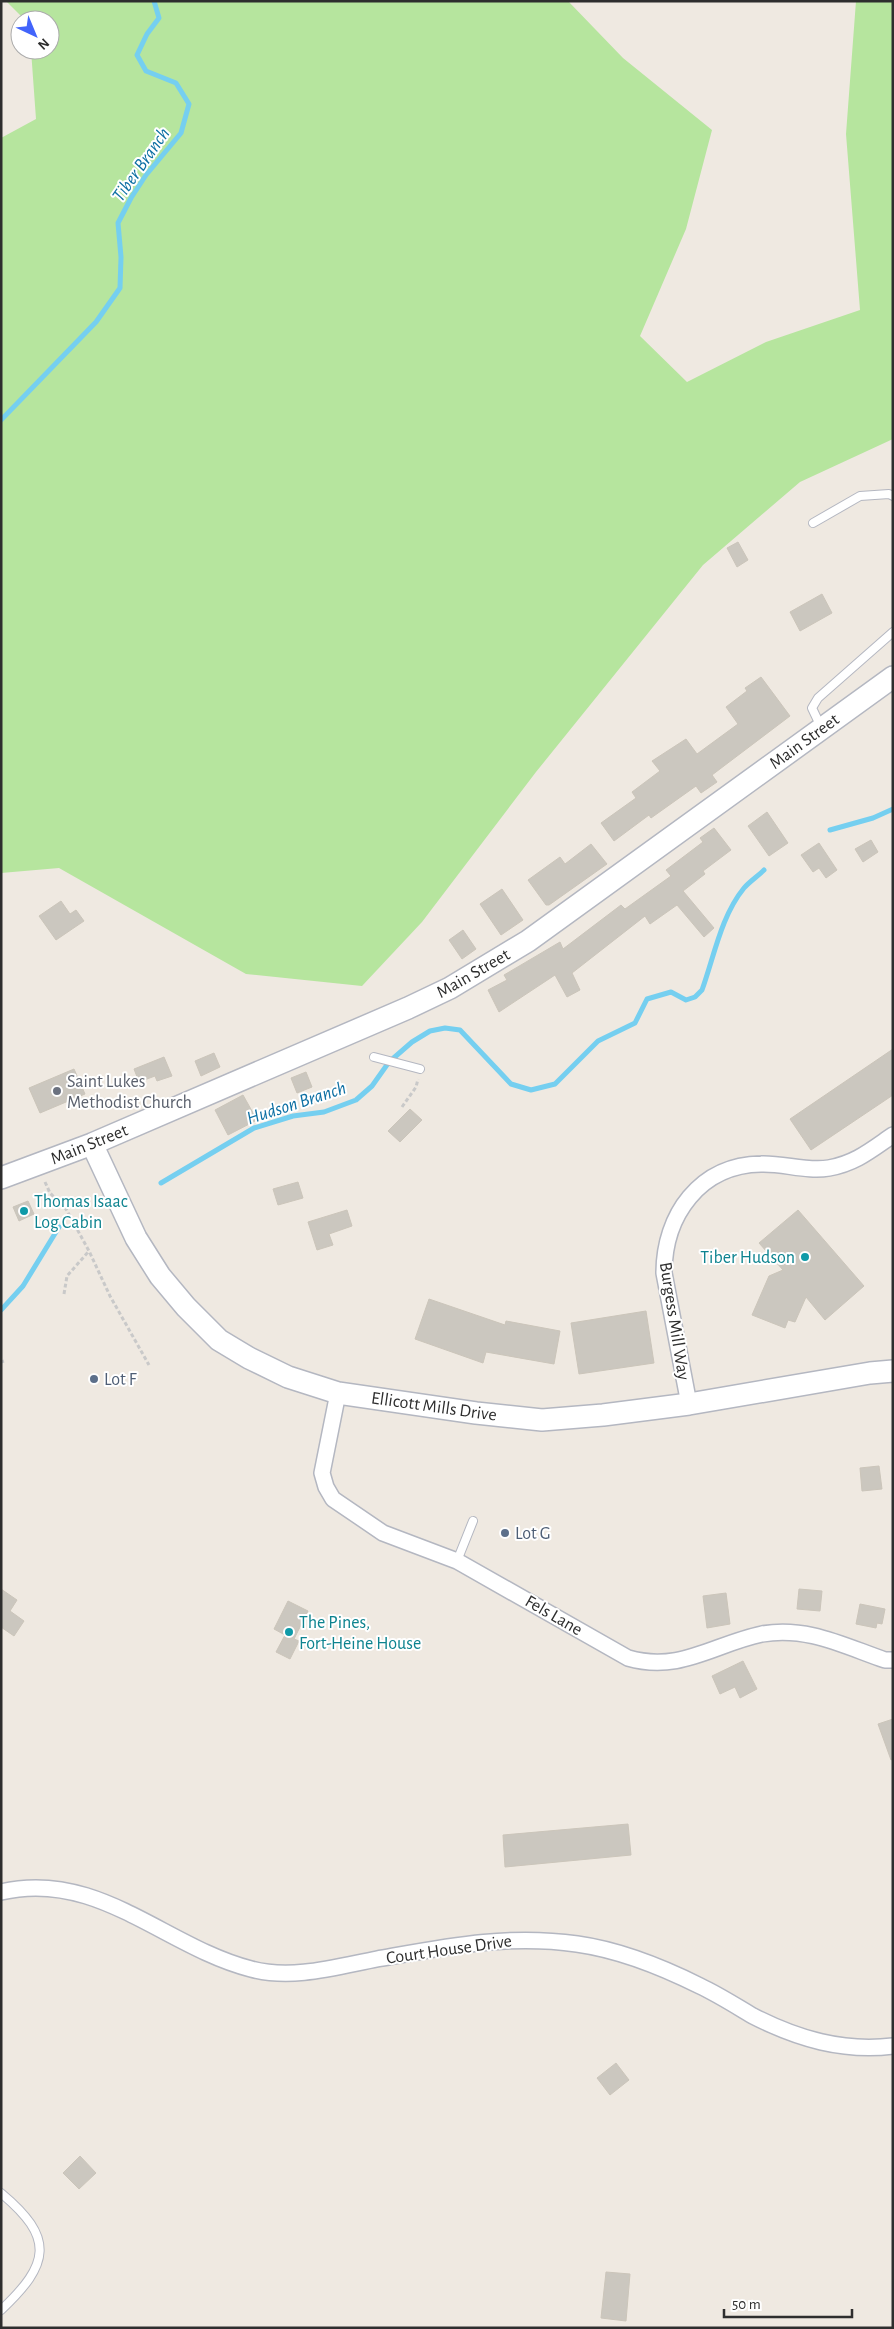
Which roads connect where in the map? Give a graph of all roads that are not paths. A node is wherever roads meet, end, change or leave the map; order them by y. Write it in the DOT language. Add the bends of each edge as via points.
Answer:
graph roads {
  1 [pos="893,496"];
  2 [pos="813,524"];
  3 [pos="893,632"];
  4 [pos="893,677"];
  5 [pos="822,729"];
  6 [pos="374,1057"];
  7 [pos="420,1068"];
  8 [pos="893,1135"];
  9 [pos="92,1144"];
  10 [pos="1,1178"];
  11 [pos="893,1371"];
  12 [pos="338,1393"];
  13 [pos="689,1404"];
  14 [pos="473,1521"];
  15 [pos="457,1561"];
  16 [pos="893,1660"];
  17 [pos="1,1892"];
  18 [pos="893,2046"];
  19 [pos="1,2193"];
  20 [pos="1,2310"];
  1 -- 2 [label="lane" via="860,496"];
  3 -- 5 [label="lane" via="818,698 812,708"];
  4 -- 5 [label="main road, Main Street"];
  5 -- 9 [label="main road, Main Street" via="528,940 450,988"];
  6 -- 7 [label="lane"];
  8 -- 13 [label="street, Burgess Mill Way" via="852,1162 827,1168 739,1165 719,1172 698,1187 685,1202 664,1251 664,1273"];
  9 -- 10 [label="main road, Main Street"];
  9 -- 12 [label="main road, Ellicott Mills Drive" via="136,1238 160,1276 186,1307 219,1340 249,1358 288,1377"];
  11 -- 13 [label="main road, Ellicott Mills Drive"];
  12 -- 13 [label="main road, Ellicott Mills Drive" via="542,1420 603,1416"];
  12 -- 15 [label="street, Fels Lane" via="322,1473 333,1499 383,1533"];
  14 -- 15 [label="lane"];
  15 -- 16 [label="street, Fels Lane" via="628,1658 645,1663 678,1662 762,1634 785,1632 818,1635 885,1660"];
  17 -- 18 [label="street, Court House Drive" via="43,1889 99,1898 226,1961 253,1970 273,1972 315,1971 500,1940 536,1939 579,1944 660,1967 786,2032 853,2049"];
  19 -- 20 [label="lane" via="29,2220 38,2236 40,2256 24,2289"];
}
